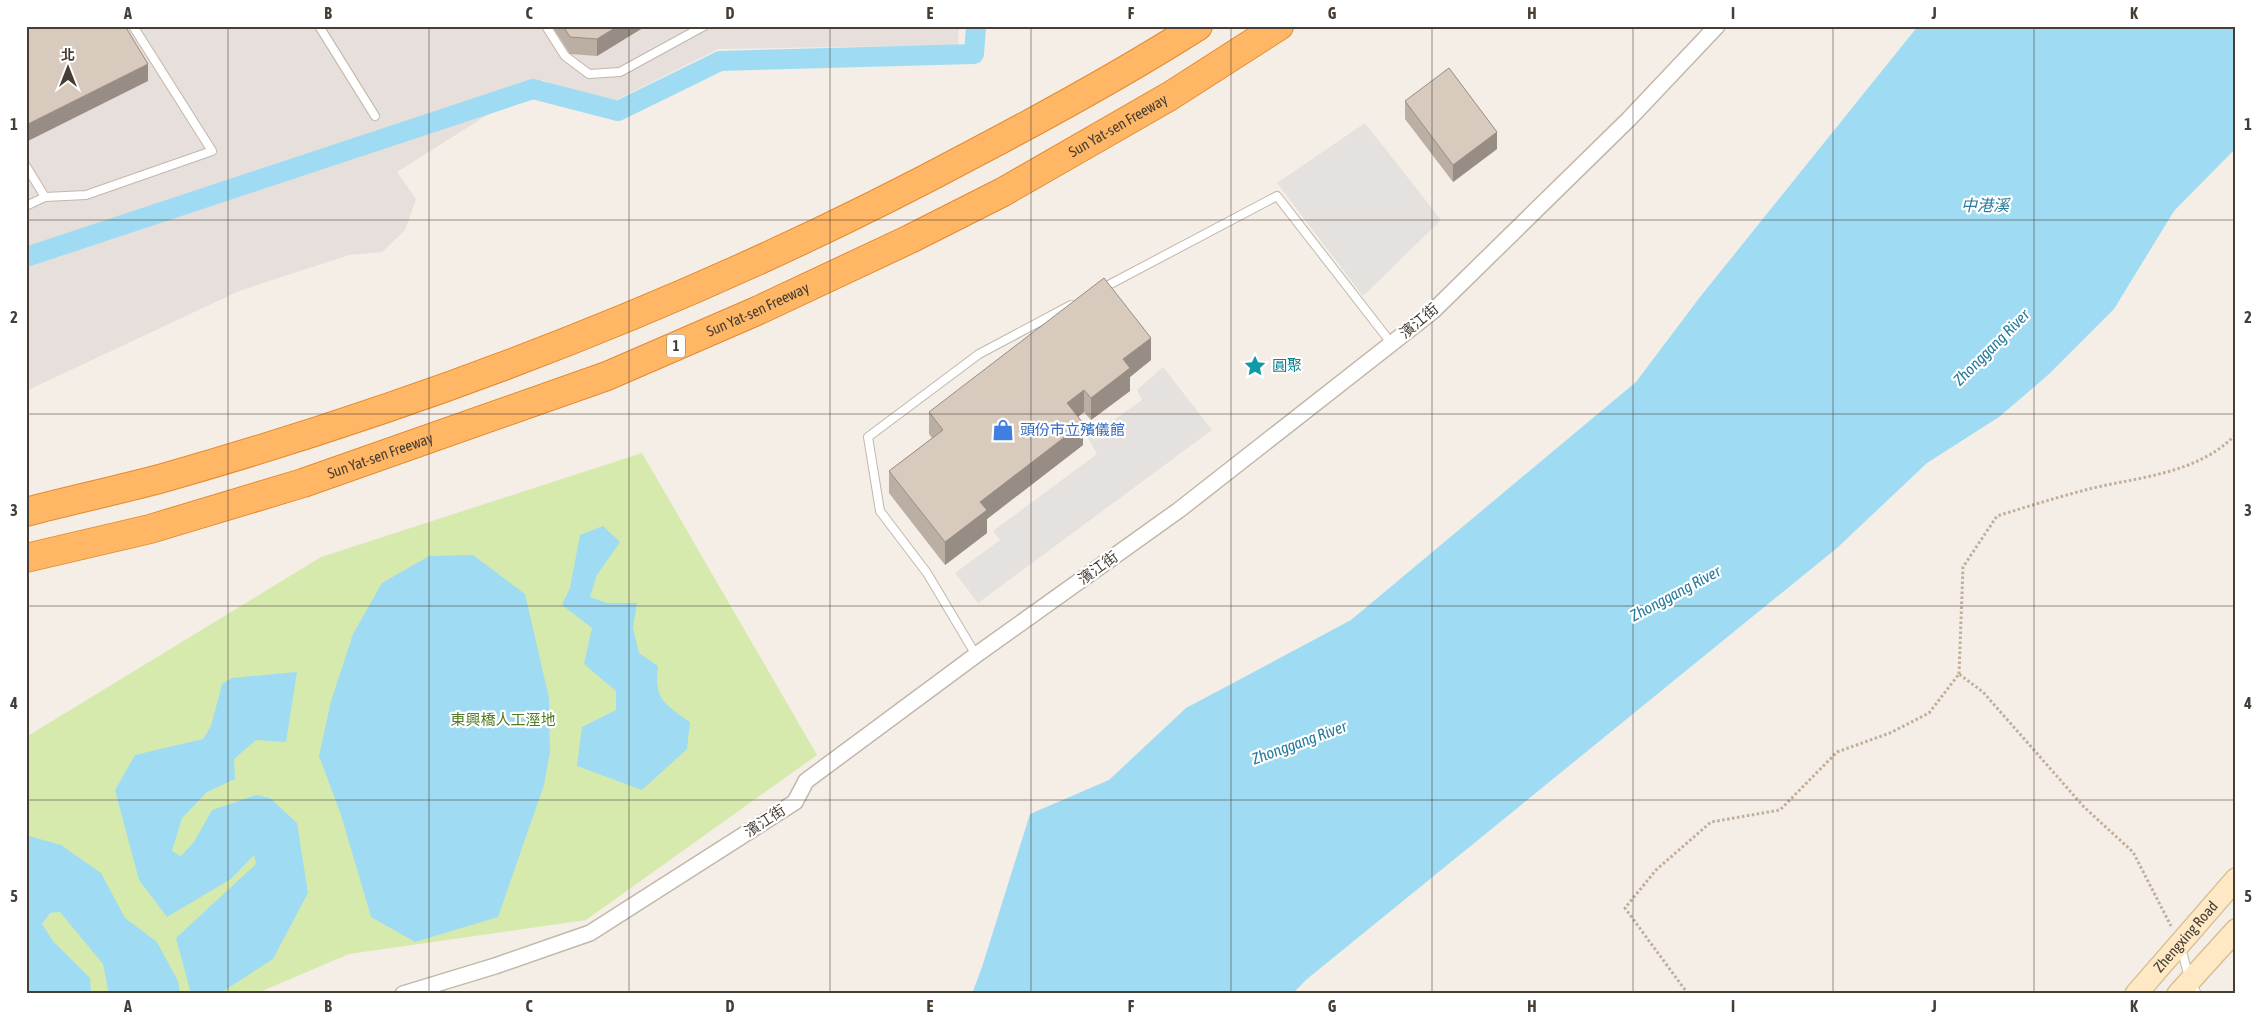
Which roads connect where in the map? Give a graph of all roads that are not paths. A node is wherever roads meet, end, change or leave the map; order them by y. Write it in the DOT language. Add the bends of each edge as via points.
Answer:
graph roads {
  1 [pos="133,26"];
  2 [pos="319,26"];
  3 [pos="546,26"];
  4 [pos="704,26"];
  5 [pos="1198,26"];
  6 [pos="1278,26"];
  7 [pos="1717,26"];
  8 [pos="375,116"];
  9 [pos="26,166"];
  10 [pos="45,197"];
  11 [pos="26,206"];
  12 [pos="1096,292"];
  13 [pos="1080,301"];
  14 [pos="1392,344"];
  15 [pos="26,512"];
  16 [pos="26,558"];
  17 [pos="976,655"];
  18 [pos="2236,878"];
  19 [pos="2236,930"];
  20 [pos="2179,943"];
  21 [pos="2188,989"];
  22 [pos="403,994"];
  23 [pos="2136,994"];
  1 -- 10 [label="lane" via="212,151 86,195"];
  2 -- 8 [label="lane"];
  3 -- 4 [label="lane" via="565,56 588,74 620,72"];
  5 -- 15 [label="highway" via="1020,130 890,199 614,323 459,383 312,433 160,478"];
  6 -- 16 [label="highway, Sun Yat-sen Freeway / 1" via="1170,96 1003,192 759,310 607,376 303,483 150,529"];
  7 -- 14 [label="street, 濱江街" via="1629,119 1433,311"];
  9 -- 10 [label="lane"];
  10 -- 11 [label="lane"];
  12 -- 14 [label="lane" via="1277,196"];
  13 -- 17 [label="lane" via="979,354 868,437 880,511 927,573"];
  14 -- 17 [label="street, 濱江街" via="1178,510"];
  17 -- 22 [label="street, 濱江街" via="806,781 795,802 590,933"];
  18 -- 20 [label="main road, Zhengxing Road"];
  19 -- 21 [label="main road"];
  20 -- 21 [label="lane"];
  20 -- 23 [label="main road, Zhengxing Road"];
}
